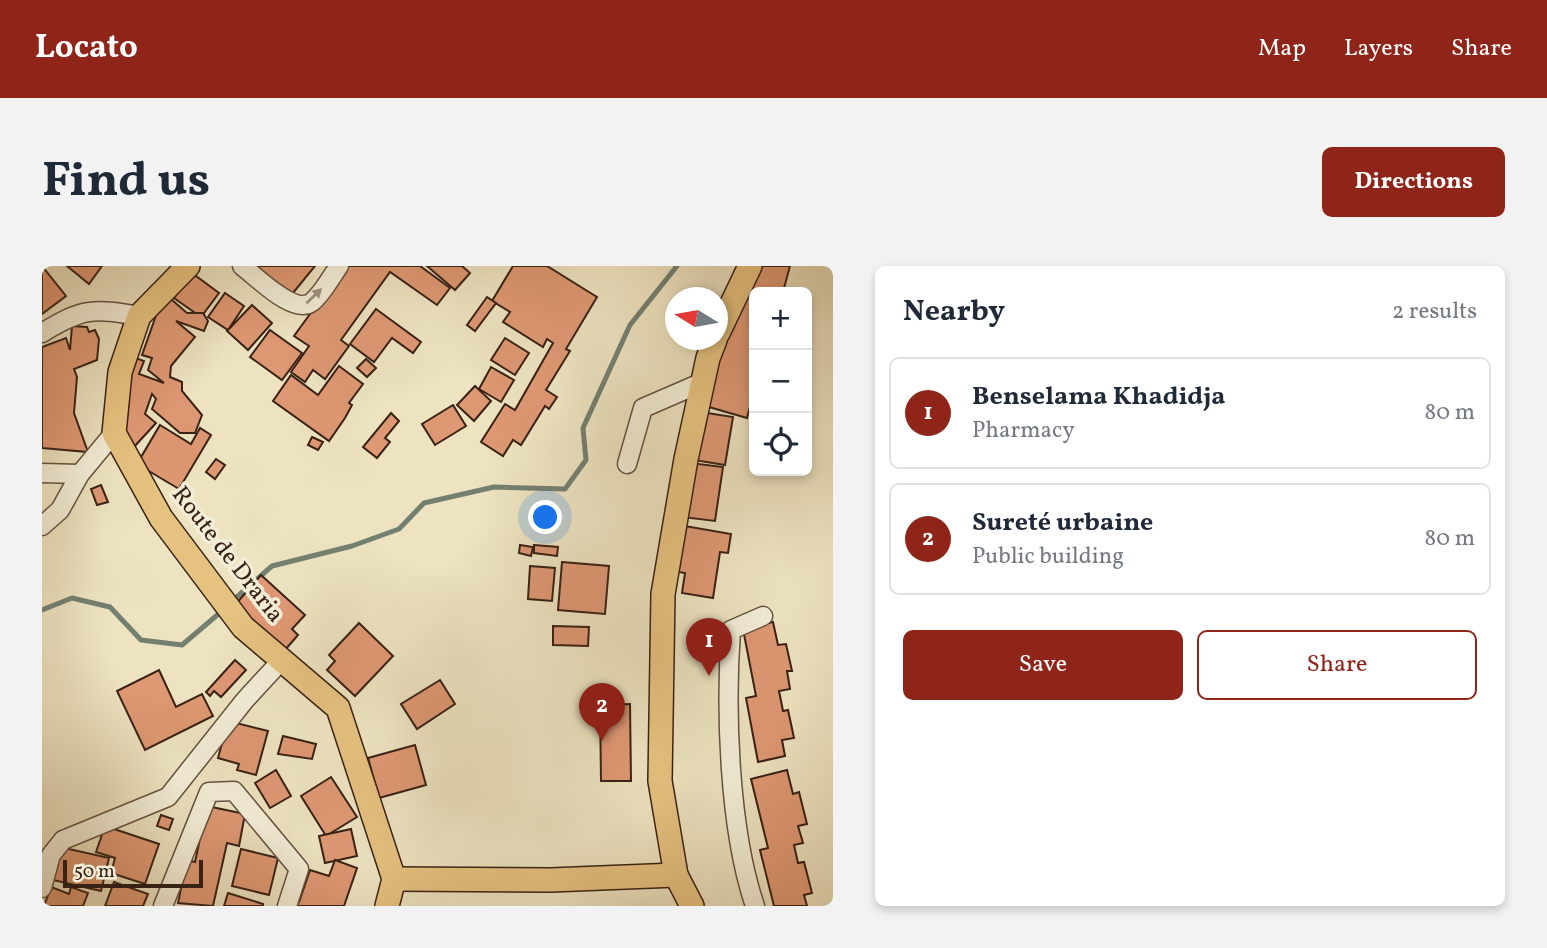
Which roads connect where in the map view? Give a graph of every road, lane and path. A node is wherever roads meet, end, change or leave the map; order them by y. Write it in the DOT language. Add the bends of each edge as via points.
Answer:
graph roads {
  1 [pos="188,266"];
  2 [pos="242,266"];
  3 [pos="340,266"];
  4 [pos="750,266"];
  5 [pos="728,312"];
  6 [pos="139,316"];
  7 [pos="42,333"];
  8 [pos="712,350"];
  9 [pos="703,382"];
  10 [pos="114,433"];
  11 [pos="627,464"];
  12 [pos="42,473"];
  13 [pos="80,474"];
  14 [pos="42,526"];
  15 [pos="763,616"];
  16 [pos="281,661"];
  17 [pos="190,770"];
  18 [pos="209,792"];
  19 [pos="676,875"];
  20 [pos="394,879"];
  21 [pos="42,888"];
  22 [pos="163,906"];
  23 [pos="287,906"];
  24 [pos="387,906"];
  25 [pos="692,906"];
  26 [pos="755,906"];
  1 -- 6 [label="main road"];
  2 -- 3 [label="street, one-way" via="291,304 302,306 311,303"];
  4 -- 5 [label="main road"];
  6 -- 7 [label="street" via="104,310 72,314"];
  6 -- 10 [label="main road" via="120,372"];
  8 -- 9 [label="main road"];
  9 -- 11 [label="street" via="643,408"];
  9 -- 19 [label="main road" via="663,594 660,781"];
  10 -- 13 [label="street"];
  10 -- 16 [label="main road, Route de Draria" via="161,518 243,627"];
  12 -- 13 [label="street"];
  13 -- 14 [label="street" via="60,510"];
  15 -- 26 [label="street" via="732,630 727,688 738,831"];
  16 -- 17 [label="street"];
  16 -- 20 [label="main road, Route de Draria" via="338,708"];
  17 -- 18 [label="street"];
  17 -- 21 [label="street" via="168,797 63,840 51,856"];
  18 -- 22 [label="street"];
  18 -- 23 [label="street" via="234,791 299,869"];
  19 -- 20 [label="main road"];
  19 -- 25 [label="main road"];
  20 -- 24 [label="main road"];
}
